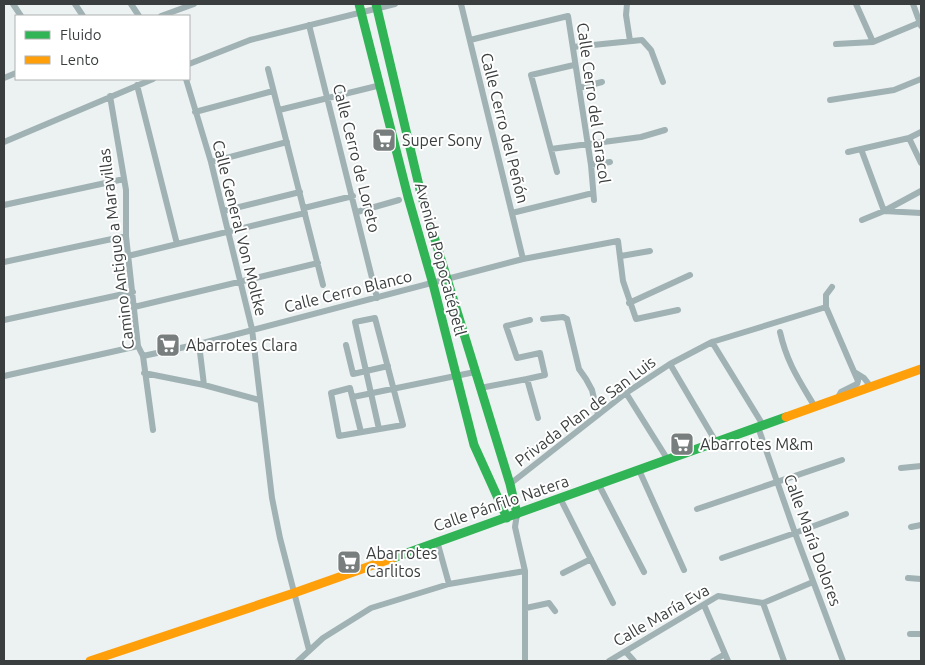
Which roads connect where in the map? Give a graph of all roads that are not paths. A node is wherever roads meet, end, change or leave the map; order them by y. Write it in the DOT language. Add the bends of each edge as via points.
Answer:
graph roads {
  1 [pos="13,4"];
  2 [pos="75,4"];
  3 [pos="131,4"];
  4 [pos="192,4"];
  5 [pos="394,4"];
  6 [pos="461,4"];
  7 [pos="627,4"];
  8 [pos="856,4"];
  9 [pos="913,4"];
  10 [pos="376,6"];
  11 [pos="360,8"];
  12 [pos="20,15"];
  13 [pos="82,15"];
  14 [pos="138,15"];
  15 [pos="164,15"];
  16 [pos="921,24"];
  17 [pos="309,25"];
  18 [pos="470,40"];
  19 [pos="630,41"];
  20 [pos="873,42"];
  21 [pos="836,44"];
  22 [pos="572,47"];
  23 [pos="190,64"];
  24 [pos="574,65"];
  25 [pos="268,69"];
  26 [pos="921,79"];
  27 [pos="150,80"];
  28 [pos="186,80"];
  29 [pos="602,82"];
  30 [pos="663,82"];
  31 [pos="137,85"];
  32 [pos="381,85"];
  33 [pos="578,88"];
  34 [pos="274,91"];
  35 [pos="110,96"];
  36 [pos="326,98"];
  37 [pos="830,100"];
  38 [pos="278,110"];
  39 [pos="195,112"];
  40 [pos="665,130"];
  41 [pos="921,132"];
  42 [pos="407,135"];
  43 [pos="394,138"];
  44 [pos="909,138"];
  45 [pos="4,142"];
  46 [pos="287,142"];
  47 [pos="588,144"];
  48 [pos="551,149"];
  49 [pos="861,149"];
  50 [pos="848,152"];
  51 [pos="211,162"];
  52 [pos="610,162"];
  53 [pos="921,163"];
  54 [pos="591,165"];
  55 [pos="556,172"];
  56 [pos="124,179"];
  57 [pos="300,192"];
  58 [pos="921,193"];
  59 [pos="353,196"];
  60 [pos="400,200"];
  61 [pos="4,205"];
  62 [pos="223,211"];
  63 [pos="304,211"];
  64 [pos="884,211"];
  65 [pos="357,212"];
  66 [pos="921,212"];
  67 [pos="512,214"];
  68 [pos="862,220"];
  69 [pos="228,232"];
  70 [pos="126,236"];
  71 [pos="178,244"];
  72 [pos="650,251"];
  73 [pos="128,256"];
  74 [pos="621,256"];
  75 [pos="523,259"];
  76 [pos="4,262"];
  77 [pos="318,263"];
  78 [pos="690,275"];
  79 [pos="446,280"];
  80 [pos="240,281"];
  81 [pos="433,284"];
  82 [pos="323,285"];
  83 [pos="832,287"];
  84 [pos="133,292"];
  85 [pos="377,298"];
  86 [pos="629,304"];
  87 [pos="134,307"];
  88 [pos="826,307"];
  89 [pos="678,310"];
  90 [pos="543,319"];
  91 [pos="4,320"];
  92 [pos="530,320"];
  93 [pos="252,329"];
  94 [pos="780,332"];
  95 [pos="712,342"];
  96 [pos="199,344"];
  97 [pos="346,345"];
  98 [pos="138,346"];
  99 [pos="143,356"];
  100 [pos="670,364"];
  101 [pos="388,366"];
  102 [pos="921,369"];
  103 [pos="367,371"];
  104 [pos="475,372"];
  105 [pos="144,373"];
  106 [pos="856,374"];
  107 [pos="4,376"];
  108 [pos="457,376"];
  109 [pos="527,378"];
  110 [pos="204,385"];
  111 [pos="394,388"];
  112 [pos="480,388"];
  113 [pos="868,388"];
  114 [pos="372,393"];
  115 [pos="626,393"];
  116 [pos="353,397"];
  117 [pos="837,399"];
  118 [pos="259,400"];
  119 [pos="814,407"];
  120 [pos="598,415"];
  121 [pos="538,418"];
  122 [pos="761,426"];
  123 [pos="379,428"];
  124 [pos="154,430"];
  125 [pos="361,432"];
  126 [pos="716,442"];
  127 [pos="668,460"];
  128 [pos="842,460"];
  129 [pos="921,466"];
  130 [pos="902,468"];
  131 [pos="639,470"];
  132 [pos="778,483"];
  133 [pos="510,484"];
  134 [pos="599,485"];
  135 [pos="512,496"];
  136 [pos="560,498"];
  137 [pos="500,501"];
  138 [pos="697,509"];
  139 [pos="517,514"];
  140 [pos="846,514"];
  141 [pos="506,518"];
  142 [pos="921,525"];
  143 [pos="515,527"];
  144 [pos="911,527"];
  145 [pos="795,534"];
  146 [pos="437,541"];
  147 [pos="722,558"];
  148 [pos="591,560"];
  149 [pos="684,570"];
  150 [pos="525,571"];
  151 [pos="644,572"];
  152 [pos="563,573"];
  153 [pos="908,578"];
  154 [pos="921,578"];
  155 [pos="813,582"];
  156 [pos="449,584"];
  157 [pos="294,593"];
  158 [pos="613,603"];
  159 [pos="763,603"];
  160 [pos="704,605"];
  161 [pos="526,608"];
  162 [pos="555,611"];
  163 [pos="910,634"];
  164 [pos="921,634"];
  165 [pos="309,650"];
  166 [pos="626,652"];
  167 [pos="725,654"];
  168 [pos="90,661"];
  169 [pos="298,661"];
  170 [pos="525,661"];
  171 [pos="609,661"];
  172 [pos="634,661"];
  173 [pos="713,661"];
  174 [pos="728,661"];
  175 [pos="784,661"];
  176 [pos="842,661"];
  1 -- 12 [label="street"];
  2 -- 13 [label="street"];
  3 -- 14 [label="street"];
  4 -- 15 [label="street"];
  5 -- 10 [label="street"];
  6 -- 18 [label="street, Calle Cerro del Peñón"];
  7 -- 19 [label="street"];
  8 -- 20 [label="street"];
  9 -- 16 [label="street"];
  10 -- 11 [label="street"];
  10 -- 42 [label="street, Avenida Popocatépetl"];
  11 -- 17 [label="street"];
  11 -- 32 [label="street, Avenida Popocatépetl"];
  16 -- 20 [label="street"];
  17 -- 23 [label="street" via="250,40"];
  17 -- 36 [label="street, Calle Cerro de Loreto"];
  18 -- 22 [label="street, Calle Cerro del Caracol" via="568,16"];
  18 -- 67 [label="street, Calle Cerro del Peñón"];
  19 -- 22 [label="street"];
  19 -- 30 [label="street" via="642,40 651,50"];
  20 -- 21 [label="street"];
  22 -- 24 [label="street, Calle Cerro del Caracol"];
  24 -- 33 [label="street, Calle Cerro del Caracol"];
  24 -- 48 [label="street" via="531,75"];
  25 -- 34 [label="street"];
  26 -- 37 [label="street" via="894,90"];
  27 -- 31 [label="street"];
  28 -- 39 [label="street, Calle General Von Moltke"];
  29 -- 33 [label="street"];
  31 -- 35 [label="street"];
  31 -- 71 [label="street"];
  32 -- 36 [label="street"];
  32 -- 43 [label="street, Avenida Popocatépetl"];
  33 -- 47 [label="street, Calle Cerro del Caracol"];
  34 -- 38 [label="street"];
  34 -- 39 [label="street"];
  35 -- 45 [label="street"];
  35 -- 56 [label="street, Camino Antiguo a Maravillas"];
  36 -- 38 [label="street"];
  36 -- 59 [label="street, Calle Cerro de Loreto"];
  38 -- 46 [label="street"];
  39 -- 51 [label="street, Calle General Von Moltke"];
  40 -- 47 [label="street" via="641,137"];
  41 -- 44 [label="street"];
  42 -- 43 [label="street"];
  42 -- 79 [label="street, Avenida Popocatépetl" via="420,194"];
  43 -- 81 [label="street, Avenida Popocatépetl"];
  44 -- 49 [label="street"];
  44 -- 53 [label="street"];
  46 -- 51 [label="street"];
  46 -- 57 [label="street"];
  47 -- 48 [label="street"];
  47 -- 54 [label="street, Calle Cerro del Caracol"];
  48 -- 55 [label="street"];
  49 -- 50 [label="street"];
  49 -- 64 [label="street"];
  51 -- 62 [label="street, Calle General Von Moltke"];
  52 -- 54 [label="street"];
  54 -- 67 [label="street, Calle Cerro del Caracol" via="593,196"];
  56 -- 61 [label="street"];
  56 -- 70 [label="street, Camino Antiguo a Maravillas"];
  57 -- 62 [label="street"];
  57 -- 63 [label="street"];
  58 -- 64 [label="street"];
  59 -- 63 [label="street"];
  59 -- 65 [label="street, Calle Cerro de Loreto"];
  60 -- 65 [label="street"];
  62 -- 69 [label="street, Calle General Von Moltke"];
  63 -- 69 [label="street"];
  63 -- 77 [label="street"];
  64 -- 66 [label="street"];
  64 -- 68 [label="street"];
  65 -- 85 [label="street, Calle Cerro de Loreto"];
  67 -- 75 [label="street, Calle Cerro del Peñón"];
  69 -- 71 [label="street"];
  69 -- 80 [label="street, Calle General Von Moltke"];
  70 -- 73 [label="street, Camino Antiguo a Maravillas"];
  70 -- 76 [label="street"];
  71 -- 73 [label="street"];
  72 -- 74 [label="street"];
  73 -- 84 [label="street, Camino Antiguo a Maravillas"];
  74 -- 75 [label="street, Calle Cerro Blanco" via="618,241"];
  74 -- 86 [label="street"];
  75 -- 79 [label="street, Calle Cerro Blanco"];
  77 -- 80 [label="street"];
  77 -- 82 [label="street"];
  78 -- 86 [label="street"];
  79 -- 81 [label="street, Calle Cerro Blanco"];
  79 -- 104 [label="street, Avenida Popocatépetl"];
  80 -- 87 [label="street"];
  80 -- 93 [label="street, Calle General Von Moltke"];
  81 -- 85 [label="street, Calle Cerro Blanco"];
  81 -- 108 [label="street, Avenida Popocatépetl"];
  83 -- 88 [label="street" via="826,294"];
  84 -- 87 [label="street, Camino Antiguo a Maravillas"];
  84 -- 91 [label="street"];
  85 -- 93 [label="street, Calle Cerro Blanco"];
  86 -- 89 [label="street" via="636,319"];
  87 -- 98 [label="street, Camino Antiguo a Maravillas"];
  88 -- 95 [label="street, Privada Plan de San Luis"];
  88 -- 106 [label="street"];
  90 -- 120 [label="street" via="567,319 578,370 592,390"];
  92 -- 109 [label="street" via="506,326 517,358 540,353 545,375"];
  93 -- 96 [label="street, Calle Cerro Blanco"];
  93 -- 118 [label="street, Calle General Von Moltke"];
  94 -- 119 [label="street" via="791,368"];
  95 -- 100 [label="street, Privada Plan de San Luis"];
  95 -- 122 [label="street, Calle María Dolores"];
  96 -- 99 [label="street, Calle Cerro Blanco"];
  96 -- 110 [label="street"];
  97 -- 103 [label="street" via="353,374"];
  98 -- 99 [label="street, Camino Antiguo a Maravillas"];
  98 -- 107 [label="street"];
  99 -- 105 [label="street, Camino Antiguo a Maravillas"];
  100 -- 115 [label="street, Privada Plan de San Luis"];
  100 -- 126 [label="street"];
  101 -- 103 [label="street"];
  101 -- 103 [label="street" via="375,318 355,322"];
  101 -- 111 [label="street"];
  102 -- 113 [label="street, Calle Pánfilo Natera"];
  103 -- 114 [label="street"];
  104 -- 108 [label="street"];
  104 -- 112 [label="street, Avenida Popocatépetl"];
  105 -- 110 [label="street"];
  105 -- 124 [label="street, Camino Antiguo a Maravillas"];
  106 -- 113 [label="street" via="864,378"];
  106 -- 117 [label="street" via="857,384 841,392"];
  108 -- 111 [label="street"];
  108 -- 137 [label="street, Avenida Popocatépetl" via="474,445"];
  109 -- 112 [label="street"];
  109 -- 121 [label="street"];
  110 -- 118 [label="street"];
  111 -- 114 [label="street"];
  111 -- 123 [label="street" via="403,424"];
  112 -- 133 [label="street, Avenida Popocatépetl"];
  113 -- 117 [label="street, Calle Pánfilo Natera"];
  114 -- 116 [label="street"];
  114 -- 123 [label="street"];
  115 -- 120 [label="street, Privada Plan de San Luis"];
  115 -- 127 [label="street"];
  116 -- 125 [label="street"];
  116 -- 125 [label="street" via="350,388 331,393 339,436"];
  117 -- 119 [label="street, Calle Pánfilo Natera"];
  118 -- 157 [label="street, Calle General Von Moltke" via="272,498"];
  119 -- 122 [label="street, Calle Pánfilo Natera"];
  120 -- 133 [label="street, Privada Plan de San Luis"];
  122 -- 126 [label="street, Calle Pánfilo Natera"];
  122 -- 132 [label="street, Calle María Dolores"];
  123 -- 125 [label="street"];
  126 -- 127 [label="street, Calle Pánfilo Natera"];
  127 -- 131 [label="street, Calle Pánfilo Natera"];
  128 -- 132 [label="street"];
  129 -- 130 [label="street"];
  131 -- 134 [label="street, Calle Pánfilo Natera"];
  131 -- 149 [label="street"];
  132 -- 138 [label="street"];
  132 -- 145 [label="street, Calle María Dolores"];
  133 -- 135 [label="street, Avenida Popocatépetl"];
  134 -- 136 [label="street, Calle Pánfilo Natera"];
  134 -- 151 [label="street"];
  135 -- 137 [label="street"];
  135 -- 139 [label="street, Avenida Popocatépetl"];
  136 -- 139 [label="street, Calle Pánfilo Natera"];
  136 -- 148 [label="street"];
  137 -- 141 [label="street, Avenida Popocatépetl"];
  139 -- 141 [label="street, Calle Pánfilo Natera"];
  139 -- 143 [label="street"];
  140 -- 145 [label="street"];
  141 -- 143 [label="street"];
  141 -- 146 [label="street, Calle Pánfilo Natera"];
  142 -- 144 [label="street"];
  143 -- 150 [label="street"];
  145 -- 147 [label="street"];
  145 -- 155 [label="street, Calle María Dolores"];
  146 -- 156 [label="street"];
  146 -- 157 [label="street, Calle Pánfilo Natera"];
  148 -- 152 [label="street"];
  148 -- 158 [label="street"];
  150 -- 156 [label="street"];
  150 -- 161 [label="street"];
  153 -- 154 [label="street"];
  155 -- 159 [label="street"];
  155 -- 176 [label="street, Calle María Dolores"];
  156 -- 165 [label="street" via="371,608 322,638"];
  157 -- 165 [label="street, Calle General Von Moltke"];
  157 -- 168 [label="street, Calle Pánfilo Natera"];
  159 -- 160 [label="street, Calle María Eva" via="718,596"];
  159 -- 175 [label="street"];
  160 -- 166 [label="street, Calle María Eva"];
  160 -- 167 [label="street"];
  161 -- 162 [label="street" via="549,604"];
  161 -- 170 [label="street"];
  163 -- 164 [label="street"];
  165 -- 169 [label="street"];
  166 -- 171 [label="street, Calle María Eva"];
  166 -- 172 [label="street"];
  167 -- 173 [label="street"];
  167 -- 174 [label="street"];
}
